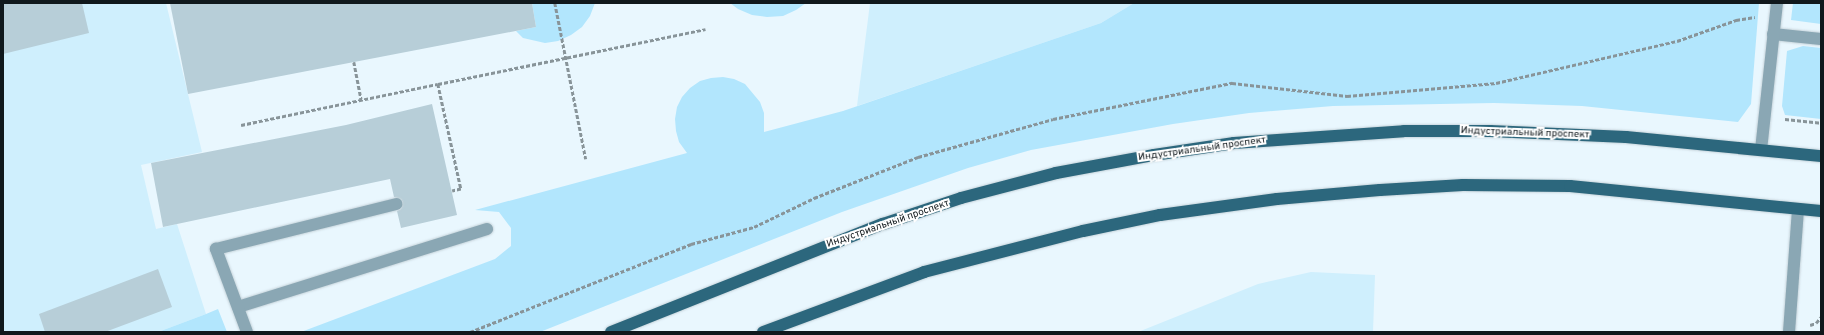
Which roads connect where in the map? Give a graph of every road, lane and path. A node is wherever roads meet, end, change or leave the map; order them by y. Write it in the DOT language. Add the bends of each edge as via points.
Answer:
graph roads {
  1 [pos="555,3"];
  2 [pos="1777,3"];
  3 [pos="705,29"];
  4 [pos="1773,34"];
  5 [pos="1821,39"];
  6 [pos="566,58"];
  7 [pos="354,62"];
  8 [pos="438,84"];
  9 [pos="361,99"];
  10 [pos="1765,117"];
  11 [pos="1821,124"];
  12 [pos="241,125"];
  13 [pos="1761,150"];
  14 [pos="1821,156"];
  15 [pos="586,159"];
  16 [pos="452,191"];
  17 [pos="396,204"];
  18 [pos="1798,209"];
  19 [pos="1821,211"];
  20 [pos="486,228"];
  21 [pos="238,306"];
  22 [pos="247,332"];
  23 [pos="611,332"];
  24 [pos="763,332"];
  25 [pos="1789,332"];
  1 -- 6 [label="path"];
  2 -- 4 [label="lane"];
  3 -- 6 [label="path"];
  4 -- 5 [label="lane"];
  4 -- 10 [label="lane"];
  6 -- 8 [label="path"];
  6 -- 15 [label="path"];
  7 -- 9 [label="path"];
  8 -- 9 [label="path"];
  8 -- 16 [label="path" via="461,189"];
  9 -- 12 [label="path"];
  10 -- 11 [label="path"];
  10 -- 13 [label="lane"];
  13 -- 14 [label="main road, Индустриальный проспект"];
  13 -- 23 [label="main road, Индустриальный проспект" via="1626,136 1404,131 1234,143 1154,155 1056,173 961,198 883,224"];
  17 -- 21 [label="lane" via="216,249"];
  18 -- 19 [label="main road"];
  18 -- 24 [label="main road" via="1570,186 1463,186 1277,199 1160,215 1083,231 947,266 924,272"];
  18 -- 25 [label="lane"];
  20 -- 21 [label="lane"];
  21 -- 22 [label="lane"];
}
